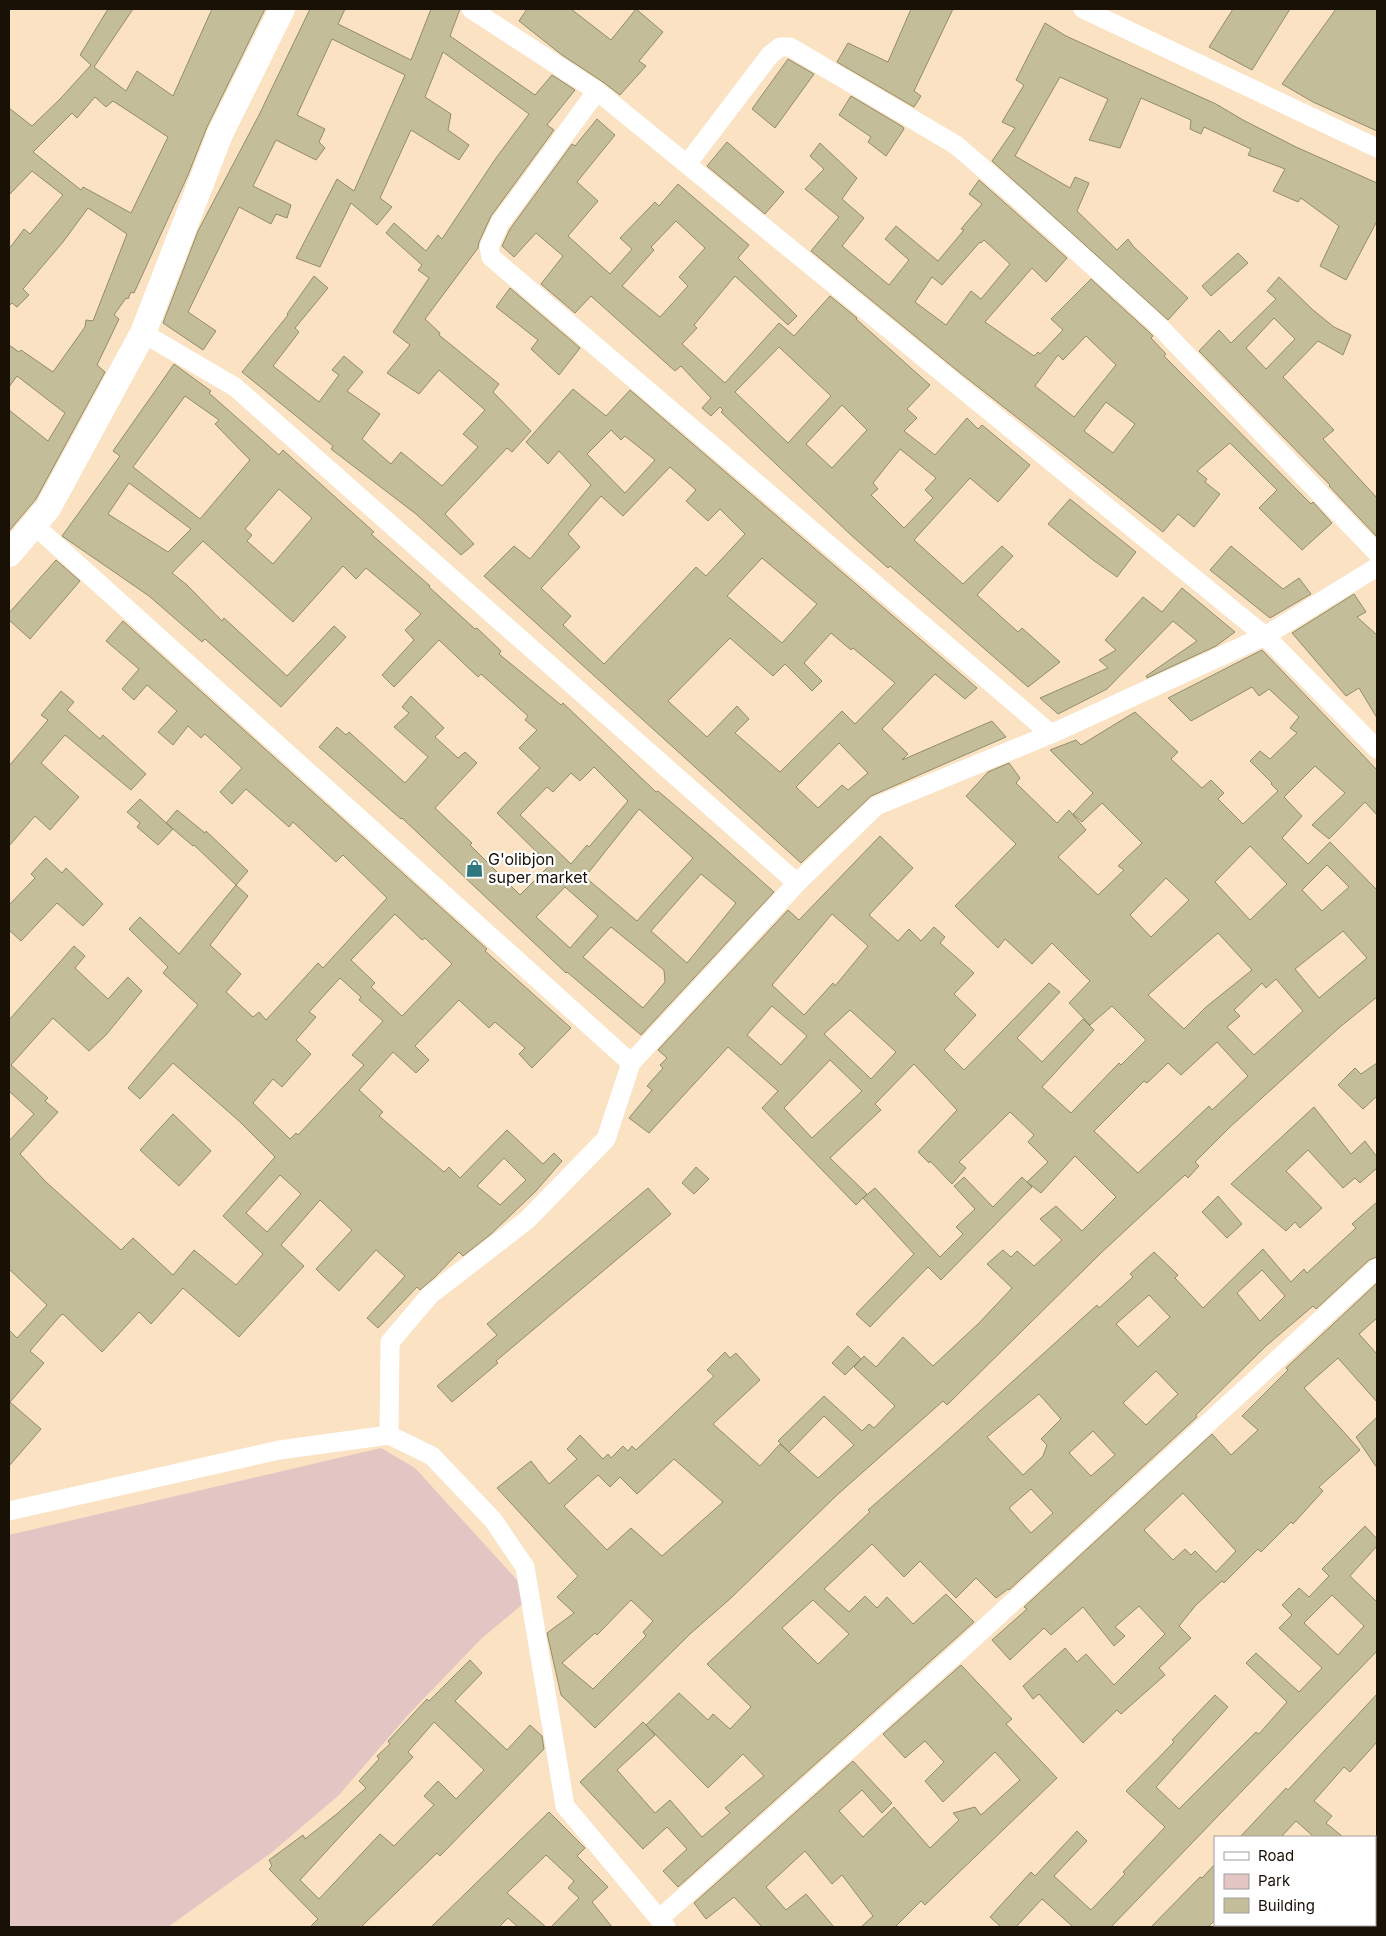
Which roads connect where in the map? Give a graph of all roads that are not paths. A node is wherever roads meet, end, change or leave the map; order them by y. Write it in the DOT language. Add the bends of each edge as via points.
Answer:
graph roads {
  1 [pos="282,9"];
  2 [pos="471,9"];
  3 [pos="1083,9"];
  4 [pos="597,91"];
  5 [pos="1377,148"];
  6 [pos="687,164"];
  7 [pos="143,333"];
  8 [pos="34,525"];
  9 [pos="1377,553"];
  10 [pos="9,554"];
  11 [pos="1377,567"];
  12 [pos="1265,636"];
  13 [pos="1051,734"];
  14 [pos="1377,749"];
  15 [pos="797,882"];
  16 [pos="631,1063"];
  17 [pos="1377,1268"];
  18 [pos="389,1435"];
  19 [pos="12,1507"];
  20 [pos="663,1923"];
  1 -- 7 [label="street" via="220,134"];
  2 -- 4 [label="street"];
  3 -- 5 [label="street"];
  4 -- 6 [label="street"];
  4 -- 13 [label="street" via="500,223 489,247 491,257"];
  6 -- 9 [label="street" via="770,55 780,46 790,47 956,145 1157,324"];
  6 -- 12 [label="street"];
  7 -- 8 [label="street" via="48,508"];
  7 -- 15 [label="street" via="235,386"];
  8 -- 10 [label="street"];
  8 -- 16 [label="street"];
  11 -- 12 [label="street"];
  12 -- 13 [label="street"];
  12 -- 14 [label="street"];
  13 -- 15 [label="street" via="876,806"];
  15 -- 16 [label="street"];
  16 -- 18 [label="street" via="606,1139 527,1220 430,1295 390,1342"];
  17 -- 20 [label="street"];
  18 -- 19 [label="street" via="279,1450"];
  18 -- 20 [label="street" via="432,1456 493,1520 525,1567 565,1806"];
}
